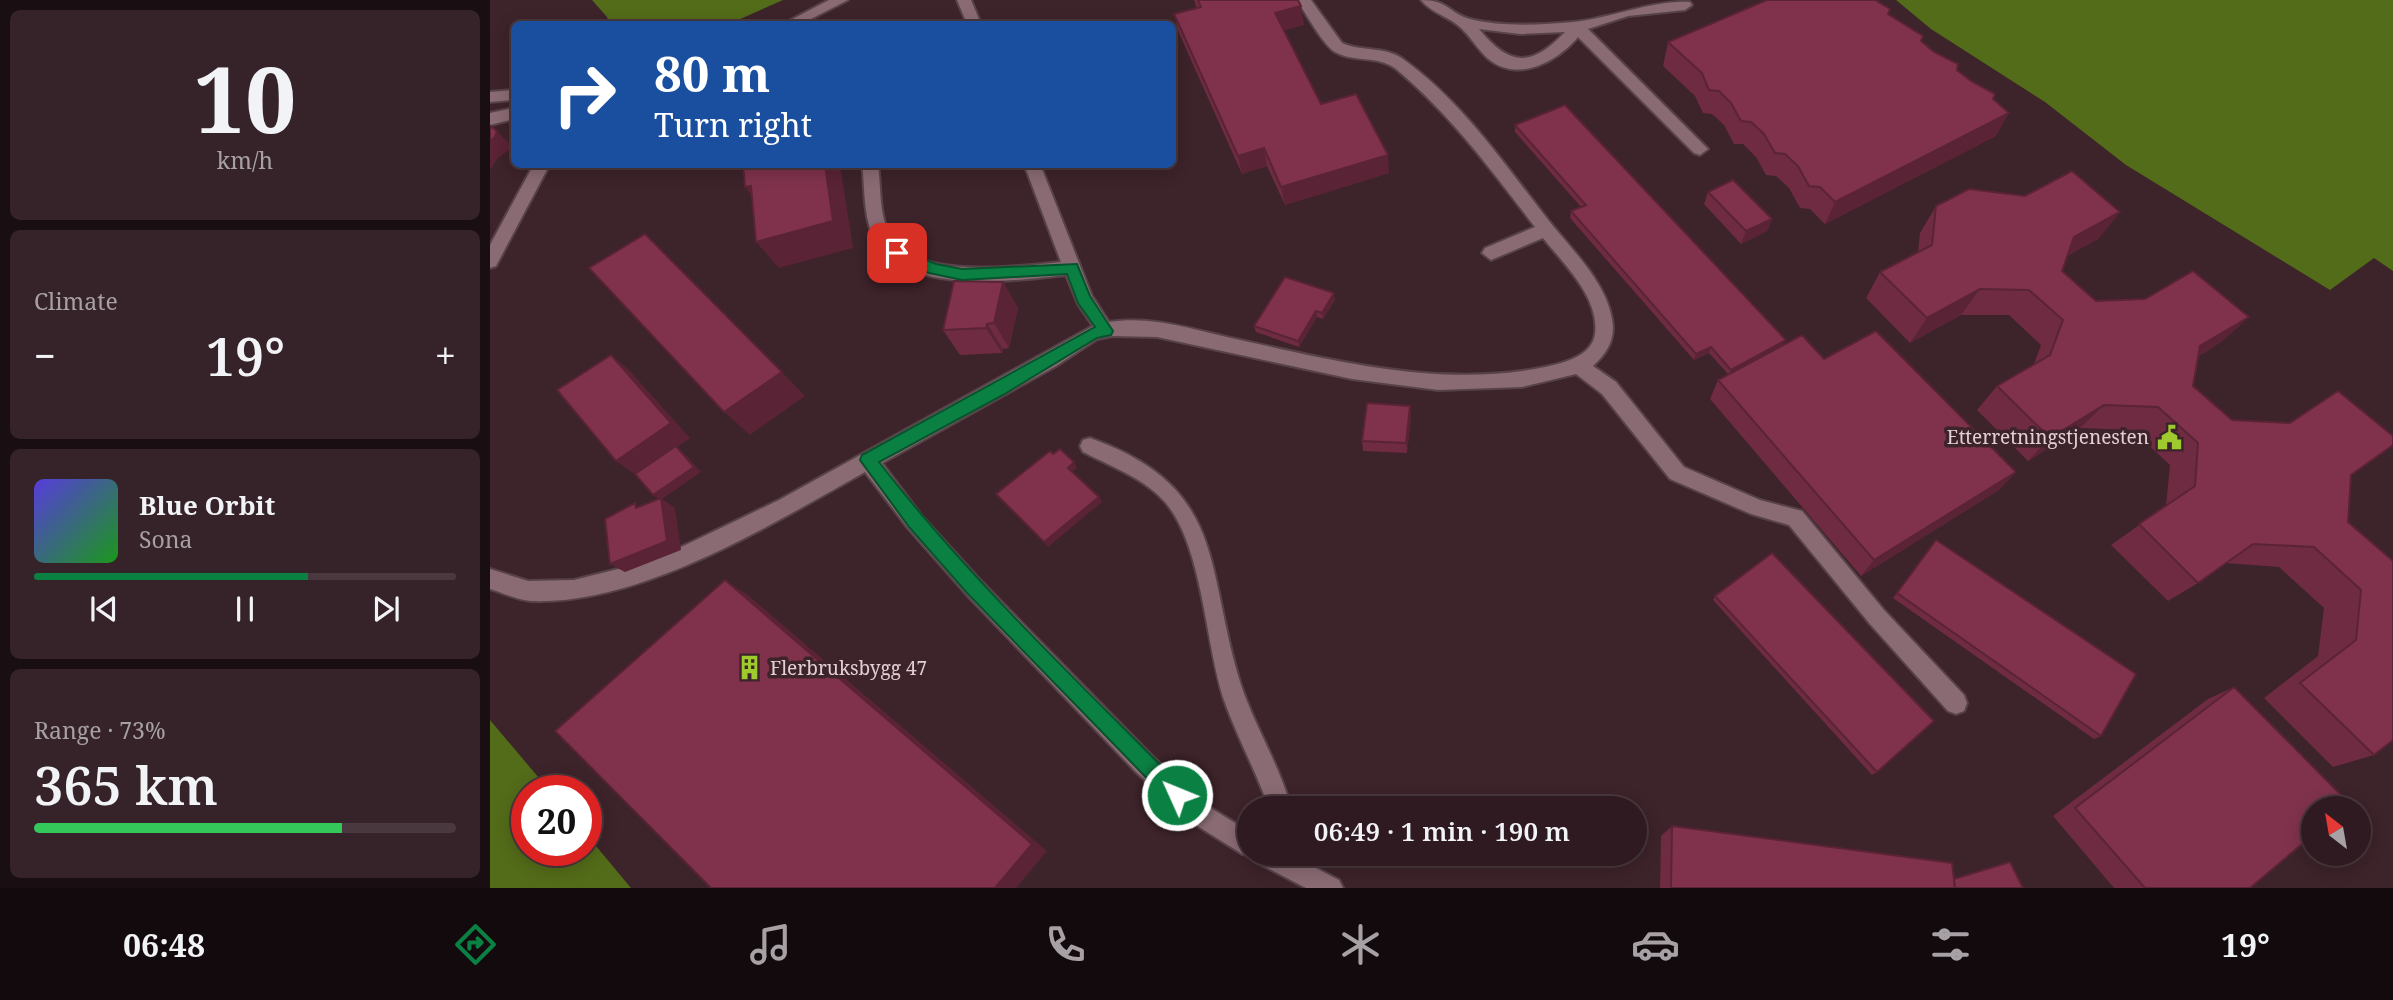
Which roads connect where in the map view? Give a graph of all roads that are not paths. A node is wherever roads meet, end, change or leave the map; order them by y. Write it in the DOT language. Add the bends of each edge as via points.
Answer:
graph roads {
  1 [pos="841,0"];
  2 [pos="964,0"];
  3 [pos="1304,0"];
  4 [pos="1427,0"];
  5 [pos="1685,5"];
  6 [pos="796,21"];
  7 [pos="973,21"];
  8 [pos="1465,23"];
  9 [pos="1577,27"];
  10 [pos="511,96"];
  11 [pos="490,97"];
  12 [pos="511,115"];
  13 [pos="490,119"];
  14 [pos="1700,149"];
  15 [pos="540,168"];
  16 [pos="871,168"];
  17 [pos="1034,168"];
  18 [pos="1546,229"];
  19 [pos="1491,253"];
  20 [pos="490,261"];
  21 [pos="1072,268"];
  22 [pos="1106,331"];
  23 [pos="1580,366"];
  24 [pos="1090,446"];
  25 [pos="868,460"];
  26 [pos="490,579"];
  27 [pos="1956,703"];
  28 [pos="1275,796"];
  29 [pos="1237,838"];
  30 [pos="1299,866"];
  31 [pos="1331,888"];
  1 -- 6 [label="lane"];
  2 -- 7 [label="lane"];
  3 -- 18 [label="lane" via="1337,47 1395,61 1452,114"];
  4 -- 8 [label="lane"];
  5 -- 9 [label="lane" via="1627,11"];
  8 -- 9 [label="lane" via="1520,29"];
  8 -- 9 [label="lane" via="1501,60 1516,64 1554,51 1567,43"];
  9 -- 14 [label="lane"];
  10 -- 11 [label="lane"];
  12 -- 13 [label="lane"];
  15 -- 20 [label="lane"];
  16 -- 21 [label="lane" via="881,233 887,244 910,260 962,274"];
  17 -- 21 [label="lane"];
  18 -- 19 [label="lane"];
  18 -- 23 [label="lane" via="1594,292 1604,313 1605,331 1598,352"];
  21 -- 22 [label="lane" via="1084,299"];
  22 -- 23 [label="lane" via="1147,328 1314,364 1447,384 1493,383"];
  22 -- 25 [label="lane" via="1093,333 998,391"];
  23 -- 27 [label="lane" via="1609,388 1677,473 1758,509 1795,517"];
  24 -- 28 [label="lane" via="1157,483 1184,515 1201,560 1234,698"];
  25 -- 26 [label="lane" via="724,539 589,588 529,590"];
  25 -- 29 [label="lane" via="914,521 1144,764 1193,810"];
  30 -- 31 [label="lane"];
}
